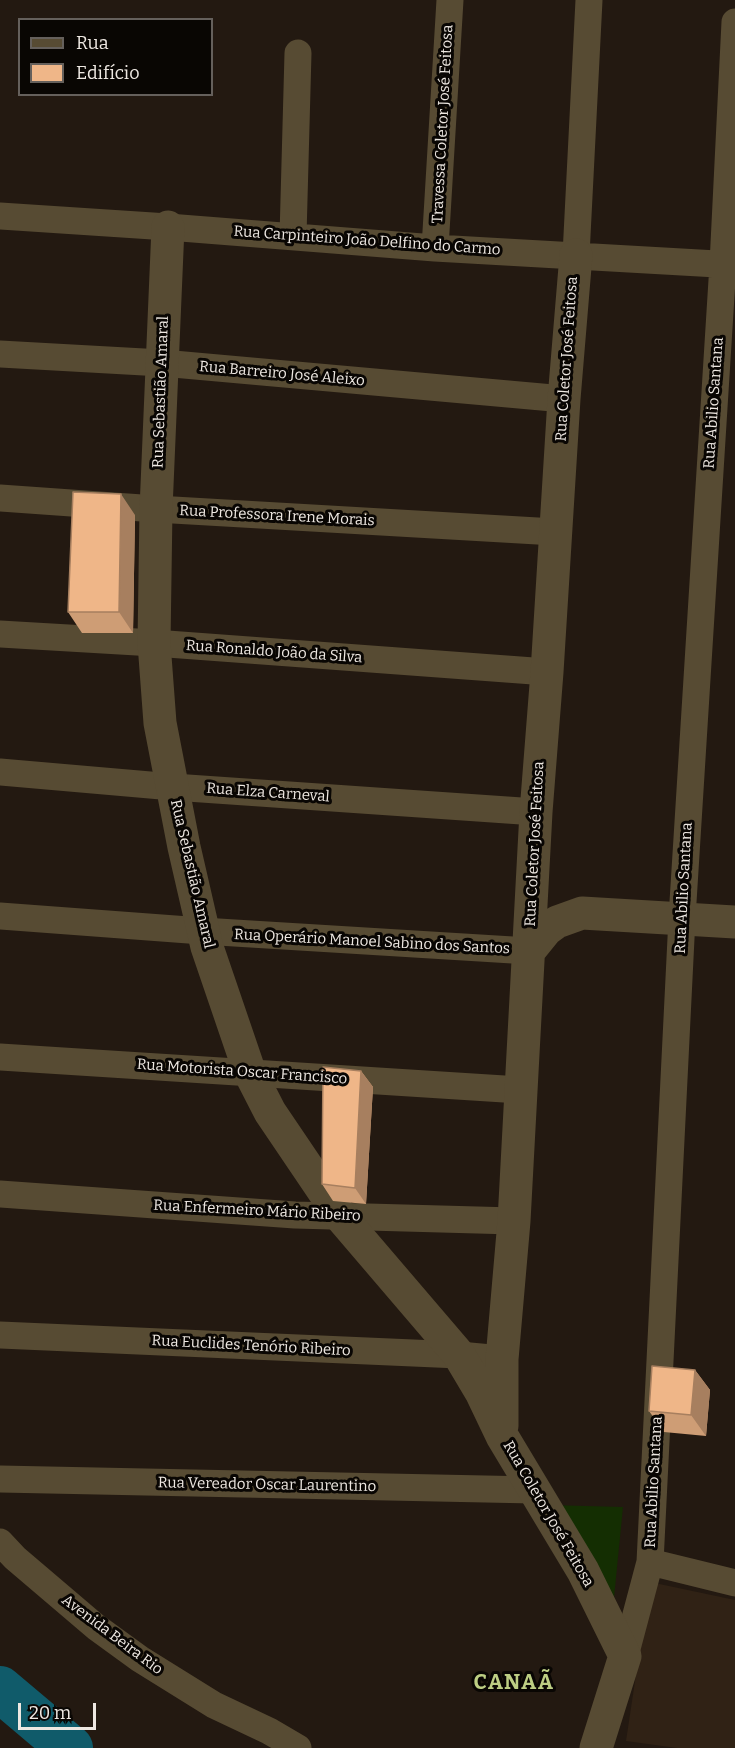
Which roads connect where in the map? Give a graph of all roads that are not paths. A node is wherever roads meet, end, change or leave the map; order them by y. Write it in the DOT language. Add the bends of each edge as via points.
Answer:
graph roads {
  1 [pos="450,0"];
  2 [pos="590,0"];
  3 [pos="735,22"];
  4 [pos="298,53"];
  5 [pos="0,216"];
  6 [pos="168,227"];
  7 [pos="293,236"];
  8 [pos="435,248"];
  9 [pos="576,255"];
  10 [pos="729,264"];
  11 [pos="0,354"];
  12 [pos="162,363"];
  13 [pos="564,399"];
  14 [pos="0,498"];
  15 [pos="156,509"];
  16 [pos="555,532"];
  17 [pos="0,634"];
  18 [pos="154,643"];
  19 [pos="547,672"];
  20 [pos="0,772"];
  21 [pos="173,787"];
  22 [pos="537,812"];
  23 [pos="0,916"];
  24 [pos="682,918"];
  25 [pos="735,922"];
  26 [pos="202,931"];
  27 [pos="529,951"];
  28 [pos="0,1057"];
  29 [pos="250,1073"];
  30 [pos="520,1090"];
  31 [pos="0,1194"];
  32 [pos="342,1217"];
  33 [pos="514,1221"];
  34 [pos="0,1335"];
  35 [pos="459,1355"];
  36 [pos="502,1359"];
  37 [pos="502,1436"];
  38 [pos="0,1479"];
  39 [pos="534,1490"];
  40 [pos="0,1542"];
  41 [pos="650,1562"];
  42 [pos="735,1583"];
  43 [pos="625,1656"];
  44 [pos="298,1748"];
  45 [pos="596,1748"];
  1 -- 8 [label="street, Travessa Coletor José Feitosa"];
  2 -- 9 [label="street, Rua Coletor José Feitosa"];
  3 -- 10 [label="street, Rua Abilio Santana"];
  4 -- 7 [label="street"];
  5 -- 6 [label="street, Rua Carpinteiro João Delfino do Carmo"];
  6 -- 7 [label="street, Rua Carpinteiro João Delfino do Carmo"];
  6 -- 12 [label="street, Rua Sebastião Amaral"];
  7 -- 8 [label="street, Rua Carpinteiro João Delfino do Carmo"];
  8 -- 9 [label="street, Rua Carpinteiro João Delfino do Carmo"];
  9 -- 10 [label="street, Rua Carpinteiro João Delfino do Carmo"];
  9 -- 13 [label="street, Rua Coletor José Feitosa"];
  10 -- 24 [label="street, Rua Abilio Santana"];
  11 -- 12 [label="street, Rua Barreiro José Aleixo"];
  12 -- 13 [label="street, Rua Barreiro José Aleixo"];
  12 -- 15 [label="street, Rua Sebastião Amaral"];
  13 -- 16 [label="street, Rua Coletor José Feitosa"];
  14 -- 15 [label="street, Rua Professora Irene Morais"];
  15 -- 16 [label="street, Rua Professora Irene Morais"];
  15 -- 18 [label="street, Rua Sebastião Amaral"];
  16 -- 19 [label="street, Rua Coletor José Feitosa"];
  17 -- 18 [label="street, Rua Ronaldo João da Silva"];
  18 -- 19 [label="street, Rua Ronaldo João da Silva"];
  18 -- 21 [label="street, Rua Sebastião Amaral" via="160,723"];
  19 -- 22 [label="street, Rua Coletor José Feitosa"];
  20 -- 21 [label="street, Rua Elza Carneval"];
  21 -- 22 [label="street, Rua Elza Carneval"];
  21 -- 26 [label="street, Rua Sebastião Amaral"];
  22 -- 27 [label="street, Rua Coletor José Feitosa"];
  23 -- 26 [label="street, Rua Operário Manoel Sabino dos Santos"];
  24 -- 25 [label="street"];
  24 -- 27 [label="street" via="582,913 557,922"];
  24 -- 41 [label="street, Rua Abilio Santana"];
  26 -- 27 [label="street, Rua Operário Manoel Sabino dos Santos"];
  26 -- 29 [label="street, Rua Sebastião Amaral"];
  27 -- 30 [label="street, Rua Coletor José Feitosa"];
  28 -- 29 [label="street, Rua Motorista Oscar Francisco"];
  29 -- 30 [label="street, Rua Motorista Oscar Francisco"];
  29 -- 32 [label="street, Rua Sebastião Amaral" via="270,1113"];
  30 -- 33 [label="street, Rua Coletor José Feitosa"];
  31 -- 32 [label="street, Rua Enfermeiro Mário Ribeiro"];
  32 -- 33 [label="street, Rua Enfermeiro Mário Ribeiro"];
  32 -- 35 [label="street, Rua Sebastião Amaral"];
  33 -- 36 [label="street, Rua Coletor José Feitosa"];
  34 -- 35 [label="street, Rua Euclides Tenório Ribeiro"];
  35 -- 36 [label="street, Rua Euclides Tenório Ribeiro"];
  35 -- 37 [label="street, Rua Sebastião Amaral"];
  36 -- 37 [label="street, Rua Coletor José Feitosa"];
  37 -- 39 [label="street, Rua Coletor José Feitosa"];
  38 -- 39 [label="street, Rua Vereador Oscar Laurentino"];
  39 -- 43 [label="street, Rua Coletor José Feitosa" via="583,1571"];
  40 -- 44 [label="street, Avenida Beira Rio" via="140,1659 214,1705"];
  41 -- 42 [label="street"];
  41 -- 43 [label="street, Rua Abilio Santana"];
  43 -- 45 [label="street, Rua Abilio Santana"];
}
